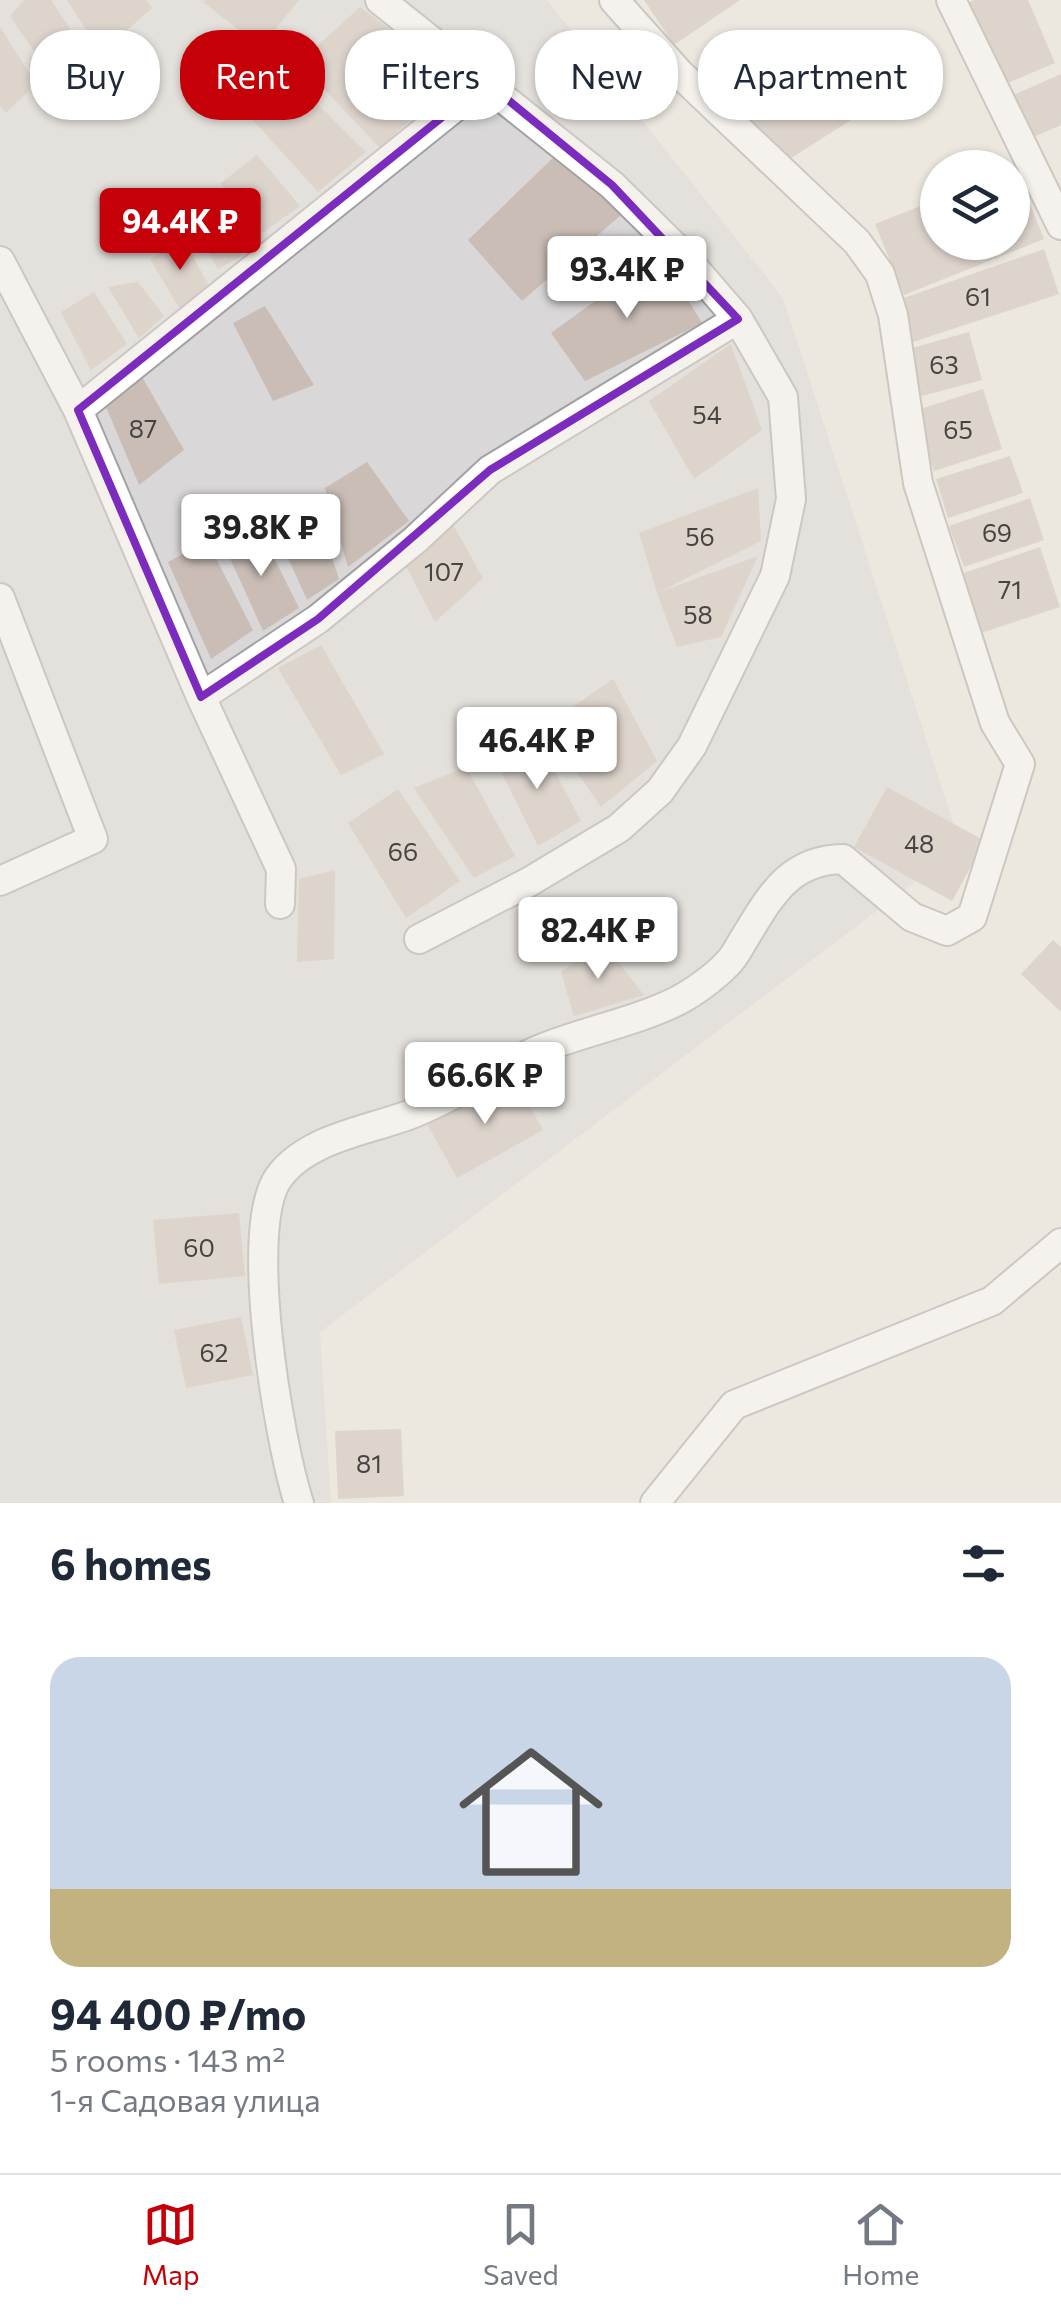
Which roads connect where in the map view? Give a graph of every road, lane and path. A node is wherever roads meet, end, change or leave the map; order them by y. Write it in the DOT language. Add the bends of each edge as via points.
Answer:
graph roads {
  1 [pos="380,0"];
  2 [pos="614,0"];
  3 [pos="951,0"];
  4 [pos="419,30"];
  5 [pos="515,106"];
  6 [pos="439,120"];
  7 [pos="1061,225"];
  8 [pos="0,261"];
  9 [pos="738,319"];
  10 [pos="78,410"];
  11 [pos="0,598"];
  12 [pos="201,696"];
  13 [pos="0,881"];
  14 [pos="280,904"];
  15 [pos="418,939"];
  16 [pos="1061,1242"];
  17 [pos="298,1503"];
  18 [pos="655,1503"];
  1 -- 4 [label="street"];
  2 -- 17 [label="street" via="679,73 857,242 880,274 894,315 918,483 995,724 1020,764 972,917 946,931 912,917 843,859 820,860 792,874 729,963 680,1000 538,1050 416,1112 311,1150 280,1174 267,1198 262,1246 274,1396"];
  3 -- 7 [label="street"];
  5 -- 9 [label="street" via="612,185"];
  6 -- 10 [label="street"];
  8 -- 10 [label="street"];
  9 -- 12 [label="street" via="490,470 318,619"];
  9 -- 15 [label="street" via="784,397 791,500 775,576 692,746 660,791 619,828"];
  10 -- 12 [label="street"];
  11 -- 13 [label="street" via="92,839"];
  12 -- 14 [label="street" via="281,869"];
  16 -- 18 [label="street" via="992,1301 734,1405"];
}
